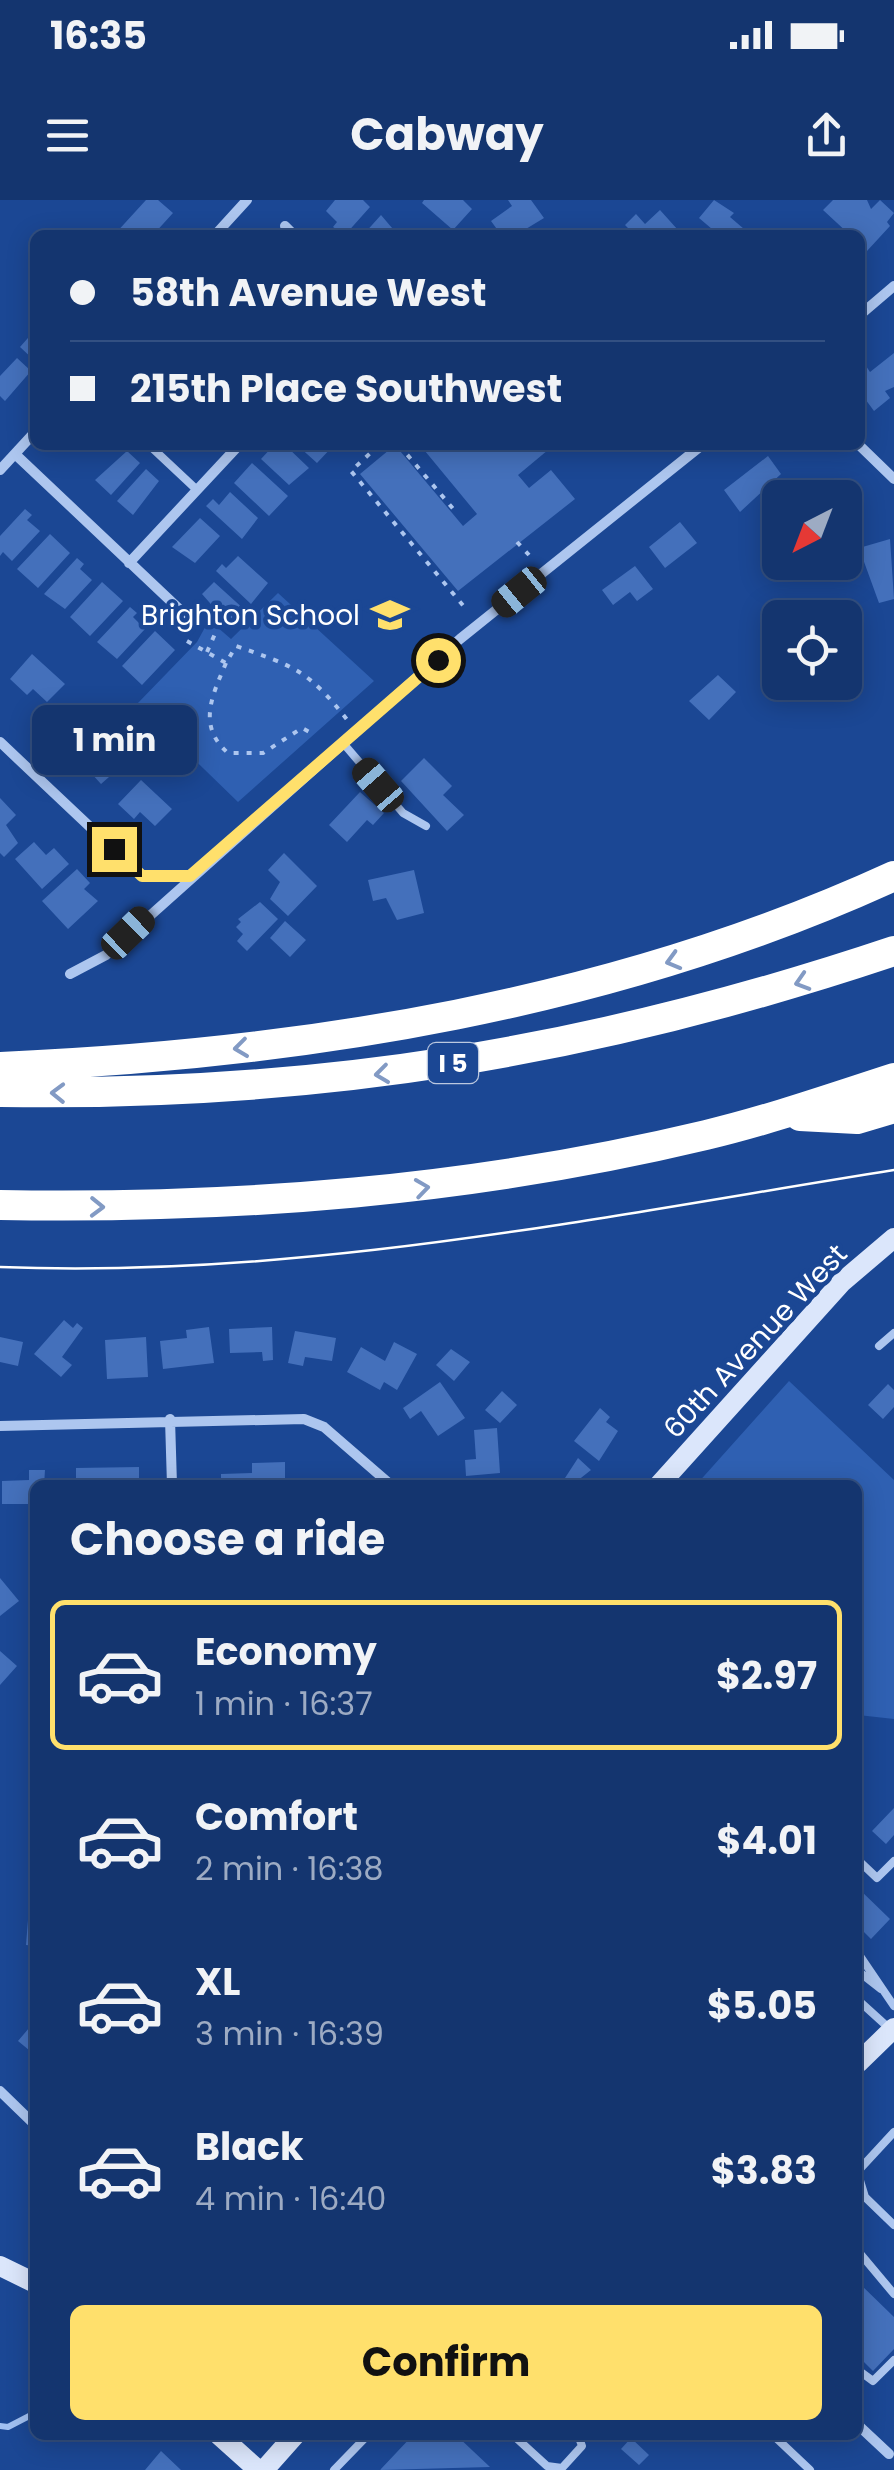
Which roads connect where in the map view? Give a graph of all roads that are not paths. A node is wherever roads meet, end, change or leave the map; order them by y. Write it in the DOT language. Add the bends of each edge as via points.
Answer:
graph roads {
  1 [pos="247,200"];
  2 [pos="285,226"];
  3 [pos="220,230"];
  4 [pos="289,230"];
  5 [pos="894,286"];
  6 [pos="865,310"];
  7 [pos="30,437"];
  8 [pos="155,450"];
  9 [pos="234,450"];
  10 [pos="696,450"];
  11 [pos="863,450"];
  12 [pos="14,454"];
  13 [pos="0,470"];
  14 [pos="894,479"];
  15 [pos="198,490"];
  16 [pos="129,562"];
  17 [pos="195,624"];
  18 [pos="0,742"];
  19 [pos="343,743"];
  20 [pos="426,826"];
  21 [pos="190,876"];
  22 [pos="894,876"];
  23 [pos="894,951"];
  24 [pos="70,974"];
  25 [pos="0,1067"];
  26 [pos="894,1078"];
  27 [pos="0,1092"];
  28 [pos="894,1108"];
  29 [pos="776,1115"];
  30 [pos="0,1205"];
  31 [pos="894,1238"];
  32 [pos="894,1333"];
  33 [pos="880,1346"];
  34 [pos="170,1419"];
  35 [pos="0,1426"];
  36 [pos="172,1480"];
  37 [pos="385,1480"];
  38 [pos="664,1480"];
  39 [pos="894,1861"];
  40 [pos="862,1864"];
  41 [pos="862,1959"];
  42 [pos="862,1974"];
  43 [pos="885,1991"];
  44 [pos="862,2003"];
  45 [pos="894,2006"];
  46 [pos="892,2029"];
  47 [pos="862,2059"];
  48 [pos="0,2091"];
  49 [pos="30,2120"];
  50 [pos="894,2132"];
  51 [pos="862,2168"];
  52 [pos="862,2187"];
  53 [pos="894,2225"];
  54 [pos="862,2256"];
  55 [pos="0,2266"];
  56 [pos="30,2281"];
  57 [pos="894,2294"];
  58 [pos="894,2360"];
  59 [pos="862,2373"];
  60 [pos="862,2429"];
  61 [pos="225,2440"];
  62 [pos="290,2440"];
  63 [pos="363,2440"];
  64 [pos="518,2440"];
  65 [pos="580,2440"];
  66 [pos="777,2440"];
  67 [pos="892,2456"];
  68 [pos="261,2470"];
  69 [pos="334,2470"];
  70 [pos="810,2470"];
  1 -- 3 [label="street"];
  2 -- 4 [label="street"];
  5 -- 6 [label="street"];
  7 -- 12 [label="street"];
  8 -- 15 [label="lane"];
  9 -- 15 [label="street"];
  10 -- 19 [label="street" via="460,639"];
  11 -- 14 [label="street"];
  12 -- 13 [label="street"];
  12 -- 16 [label="street"];
  15 -- 16 [label="street"];
  16 -- 17 [label="street"];
  18 -- 21 [label="street" via="142,876"];
  19 -- 20 [label="lane" via="403,814"];
  19 -- 21 [label="street"];
  21 -- 24 [label="street" via="106,955"];
  22 -- 25 [label="highway, one-way" via="675,962 516,1000 329,1037 132,1061"];
  23 -- 27 [label="highway, I 5, one-way" via="625,1030 425,1068 170,1093"];
  26 -- 29 [label="highway"];
  28 -- 29 [label="highway" via="857,1119"];
  30 -- 29 [label="highway, one-way" via="152,1208 413,1189 546,1169"];
  31 -- 38 [label="street, 60th Avenue West" via="842,1282"];
  32 -- 33 [label="lane"];
  34 -- 35 [label="street"];
  34 -- 36 [label="street"];
  34 -- 37 [label="street" via="304,1419"];
  39 -- 40 [label="lane" via="877,1878"];
  41 -- 43 [label="lane"];
  42 -- 43 [label="lane"];
  43 -- 45 [label="lane"];
  44 -- 46 [label="lane"];
  46 -- 47 [label="street"];
  48 -- 49 [label="street"];
  50 -- 51 [label="lane"];
  52 -- 53 [label="lane"];
  54 -- 57 [label="lane"];
  55 -- 56 [label="street"];
  58 -- 59 [label="lane" via="872,2381"];
  60 -- 67 [label="street"];
  61 -- 68 [label="street"];
  62 -- 68 [label="street"];
  63 -- 69 [label="lane"];
  64 -- 65 [label="lane" via="547,2466 562,2468 582,2446"];
  66 -- 70 [label="lane"];
}
